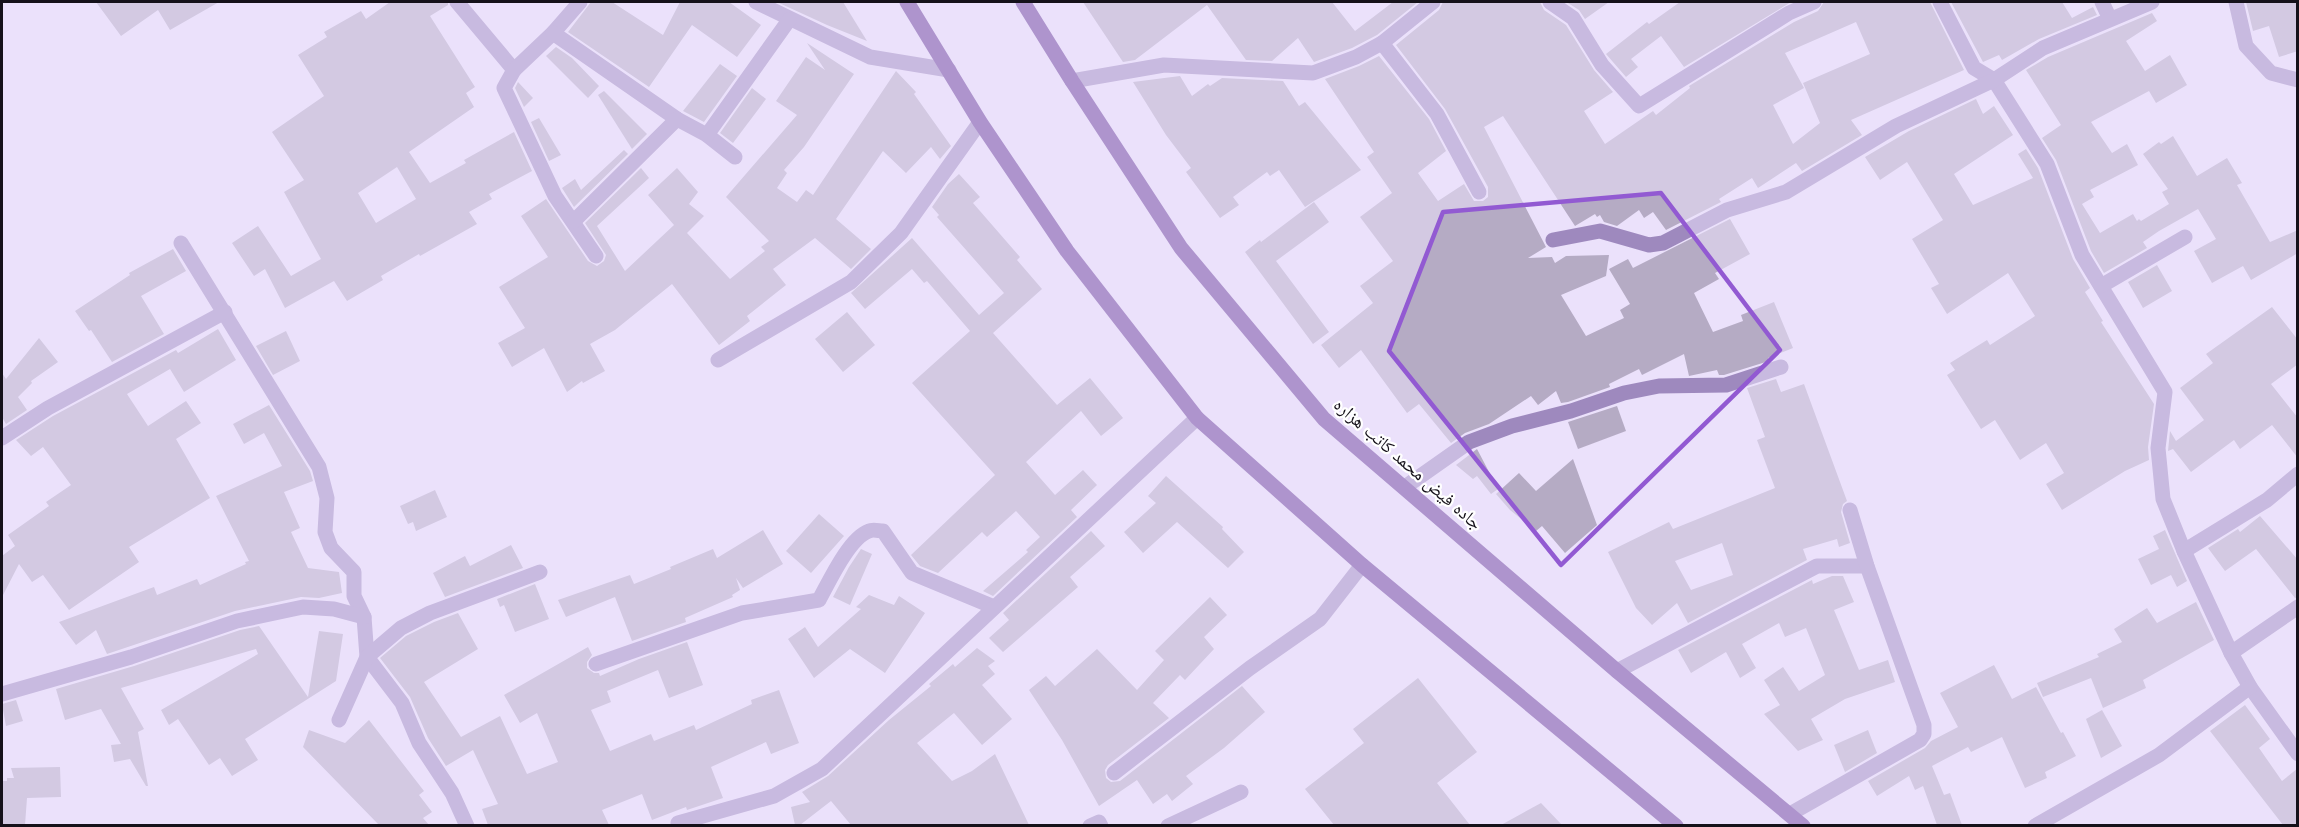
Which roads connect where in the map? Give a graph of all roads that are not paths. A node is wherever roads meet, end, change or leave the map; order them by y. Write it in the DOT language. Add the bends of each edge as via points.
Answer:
graph roads {
  1 [pos="457,2"];
  2 [pos="580,2"];
  3 [pos="756,2"];
  4 [pos="907,2"];
  5 [pos="1023,2"];
  6 [pos="1433,2"];
  7 [pos="1550,2"];
  8 [pos="1814,2"];
  9 [pos="1940,2"];
  10 [pos="2102,2"];
  11 [pos="2152,2"];
  12 [pos="2236,2"];
  13 [pos="2110,19"];
  14 [pos="789,20"];
  15 [pos="553,33"];
  16 [pos="1382,43"];
  17 [pos="514,70"];
  18 [pos="949,70"];
  19 [pos="1994,80"];
  20 [pos="2298,80"];
  21 [pos="1072,81"];
  22 [pos="677,119"];
  23 [pos="980,122"];
  24 [pos="707,135"];
  25 [pos="735,157"];
  26 [pos="1479,192"];
  27 [pos="574,221"];
  28 [pos="2185,237"];
  29 [pos="1553,240"];
  30 [pos="181,243"];
  31 [pos="597,256"];
  32 [pos="2101,286"];
  33 [pos="225,312"];
  34 [pos="718,360"];
  35 [pos="1781,367"];
  36 [pos="1197,418"];
  37 [pos="2,438"];
  38 [pos="2298,474"];
  39 [pos="1405,487"];
  40 [pos="1850,510"];
  41 [pos="2184,551"];
  42 [pos="1362,565"];
  43 [pos="1867,566"];
  44 [pos="540,572"];
  45 [pos="993,607"];
  46 [pos="2298,607"];
  47 [pos="364,617"];
  48 [pos="2231,653"];
  49 [pos="367,657"];
  50 [pos="596,664"];
  51 [pos="1617,671"];
  52 [pos="2250,687"];
  53 [pos="2,694"];
  54 [pos="339,720"];
  55 [pos="2298,754"];
  56 [pos="1113,772"];
  57 [pos="1241,792"];
  58 [pos="1790,820"];
  59 [pos="678,823"];
  60 [pos="467,825"];
  61 [pos="1090,825"];
  62 [pos="1101,825"];
  63 [pos="1168,825"];
  64 [pos="1676,825"];
  65 [pos="1803,825"];
  66 [pos="2035,825"];
  1 -- 17 [label="street"];
  2 -- 15 [label="street"];
  3 -- 14 [label="street"];
  4 -- 18 [label="main road"];
  5 -- 21 [label="main road, جاده فیض محمد کاتب هزاره"];
  6 -- 16 [label="street"];
  7 -- 8 [label="street" via="1573,18 1602,65 1639,106"];
  9 -- 19 [label="street" via="1974,68"];
  10 -- 13 [label="street"];
  11 -- 13 [label="street"];
  12 -- 20 [label="street" via="2246,46 2271,73"];
  13 -- 19 [label="street" via="2043,48"];
  14 -- 18 [label="street" via="870,57"];
  14 -- 24 [label="street"];
  15 -- 17 [label="street"];
  15 -- 22 [label="street"];
  16 -- 21 [label="street" via="1313,73 1164,65"];
  16 -- 26 [label="street" via="1437,114"];
  17 -- 27 [label="street" via="504,88 555,196"];
  18 -- 23 [label="main road"];
  19 -- 29 [label="street" via="1896,126 1786,192 1727,210 1663,243 1649,244 1600,231"];
  19 -- 32 [label="street" via="2047,164 2082,255"];
  21 -- 39 [label="main road, جاده فیض محمد کاتب هزاره" via="1181,248 1324,419"];
  22 -- 24 [label="street"];
  22 -- 27 [label="street"];
  23 -- 34 [label="street" via="901,233 850,282"];
  23 -- 36 [label="main road" via="1067,251"];
  24 -- 25 [label="street"];
  27 -- 31 [label="street"];
  28 -- 32 [label="street"];
  30 -- 33 [label="street"];
  32 -- 41 [label="street" via="2165,392 2157,448 2163,499"];
  33 -- 37 [label="street" via="48,408"];
  33 -- 47 [label="street" via="319,467 327,498 325,532 331,548 354,573 354,596"];
  35 -- 39 [label="street" via="1726,385 1659,386 1624,393 1512,426 1469,442"];
  36 -- 42 [label="main road"];
  36 -- 45 [label="street"];
  38 -- 41 [label="street" via="2267,500"];
  39 -- 51 [label="main road, جاده فیض محمد کاتب هزاره"];
  40 -- 43 [label="street"];
  41 -- 48 [label="street"];
  42 -- 56 [label="street" via="1320,620"];
  42 -- 64 [label="main road"];
  43 -- 51 [label="street" via="1817,566"];
  43 -- 58 [label="street" via="1924,734"];
  44 -- 49 [label="street" via="430,613 401,628"];
  45 -- 50 [label="street" via="912,573 884,531 871,530 858,538 819,600 742,613"];
  45 -- 59 [label="street" via="822,769 774,796"];
  46 -- 48 [label="street"];
  47 -- 49 [label="street"];
  47 -- 53 [label="street" via="334,609 303,607 237,621"];
  48 -- 52 [label="street"];
  49 -- 54 [label="street"];
  49 -- 60 [label="street" via="402,702 419,743 452,793"];
  51 -- 58 [label="main road, جاده فیض محمد کاتب هزاره"];
  52 -- 55 [label="street"];
  52 -- 66 [label="street" via="2160,755"];
  57 -- 63 [label="street"];
  58 -- 65 [label="main road, جاده فیض محمد کاتب هزاره"];
  61 -- 62 [label="street"];
}
